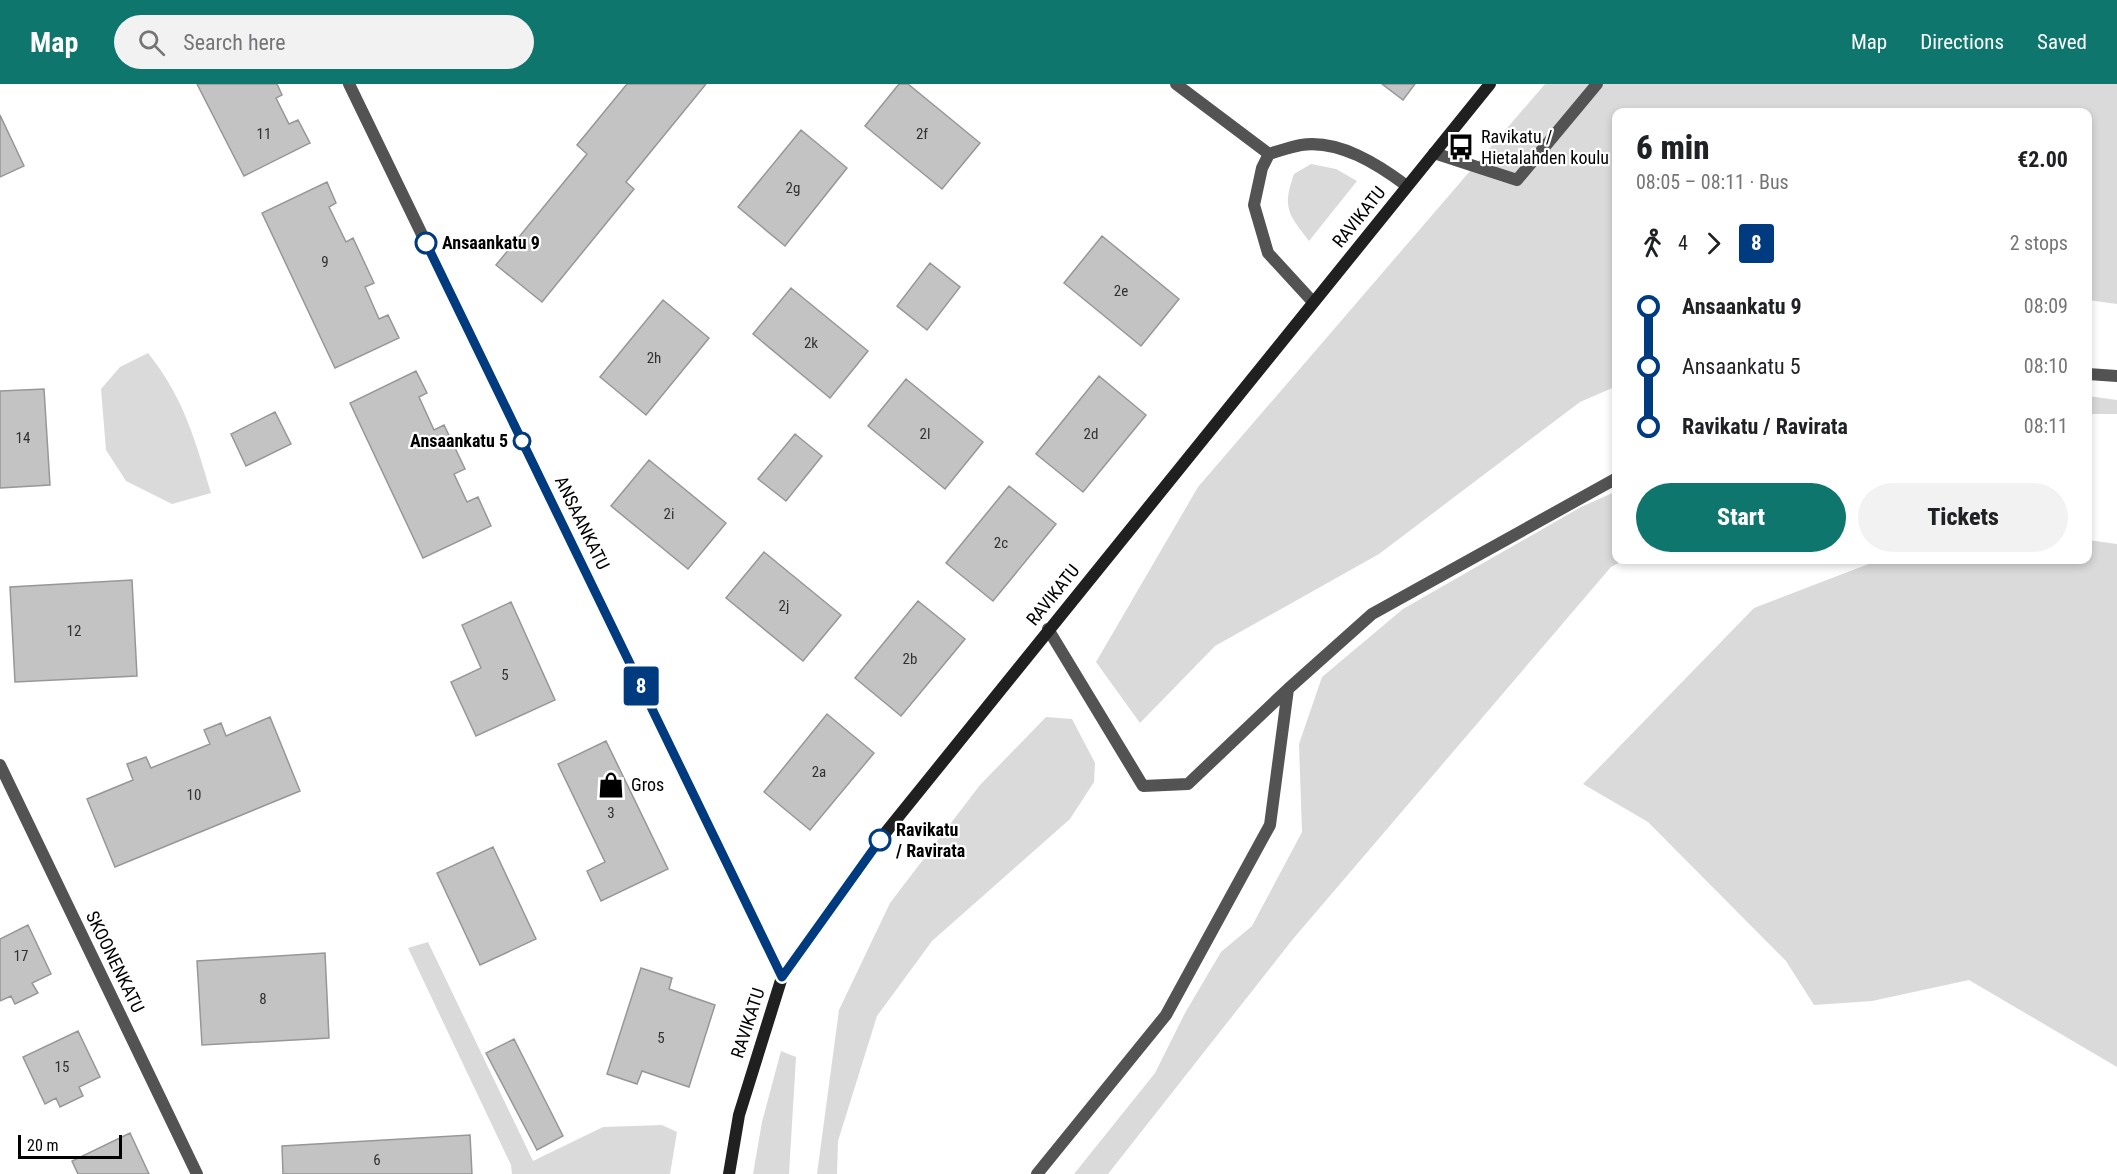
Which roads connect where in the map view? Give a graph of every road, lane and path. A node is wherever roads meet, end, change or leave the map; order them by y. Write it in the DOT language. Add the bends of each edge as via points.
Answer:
graph roads {
  1 [pos="349,84"];
  2 [pos="1176,84"];
  3 [pos="1490,84"];
  4 [pos="1597,84"];
  5 [pos="1434,153"];
  6 [pos="1269,154"];
  7 [pos="1407,186"];
  8 [pos="1313,302"];
  9 [pos="2092,374"];
  10 [pos="2117,376"];
  11 [pos="1612,481"];
  12 [pos="1048,629"];
  13 [pos="1288,689"];
  14 [pos="0,765"];
  15 [pos="782,977"];
  16 [pos="197,1174"];
  17 [pos="729,1174"];
  18 [pos="1037,1174"];
  1 -- 15 [label="street, ANSAANKATU"];
  2 -- 6 [label="street"];
  3 -- 5 [label="street, RAVIKATU"];
  4 -- 5 [label="street" via="1516,180"];
  5 -- 7 [label="street, RAVIKATU"];
  6 -- 7 [label="street" via="1303,145 1339,149 1371,160"];
  6 -- 8 [label="street" via="1254,205 1268,253"];
  7 -- 8 [label="street, RAVIKATU"];
  8 -- 12 [label="street, RAVIKATU"];
  9 -- 10 [label="street"];
  11 -- 13 [label="street" via="1372,614"];
  12 -- 13 [label="street" via="1143,786 1188,784"];
  12 -- 15 [label="street, RAVIKATU" via="882,837"];
  13 -- 18 [label="street" via="1270,825 1166,1015"];
  14 -- 16 [label="street, SKOONENKATU"];
  15 -- 17 [label="street, RAVIKATU" via="739,1115"];
}
